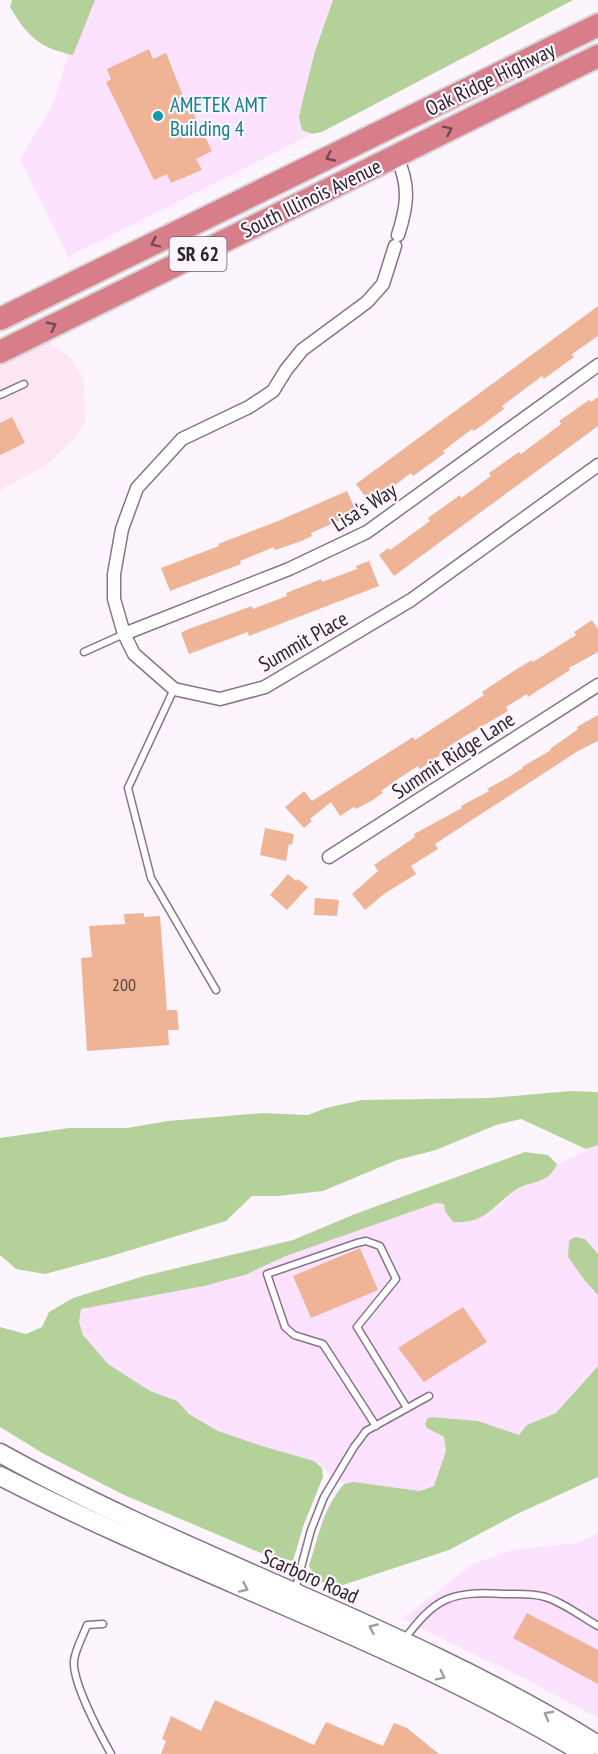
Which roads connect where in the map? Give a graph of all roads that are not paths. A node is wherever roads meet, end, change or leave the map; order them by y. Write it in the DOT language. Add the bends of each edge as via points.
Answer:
graph roads {
  1 [pos="598,26"];
  2 [pos="598,56"];
  3 [pos="383,132"];
  4 [pos="396,155"];
  5 [pos="0,319"];
  6 [pos="0,352"];
  7 [pos="598,365"];
  8 [pos="24,384"];
  9 [pos="0,395"];
  10 [pos="598,465"];
  11 [pos="124,634"];
  12 [pos="84,652"];
  13 [pos="598,685"];
  14 [pos="174,689"];
  15 [pos="329,857"];
  16 [pos="216,990"];
  17 [pos="429,1396"];
  18 [pos="407,1408"];
  19 [pos="376,1426"];
  20 [pos="0,1453"];
  21 [pos="0,1465"];
  22 [pos="0,1476"];
  23 [pos="0,1483"];
  24 [pos="22,1487"];
  25 [pos="260,1579"];
  26 [pos="291,1601"];
  27 [pos="103,1624"];
  28 [pos="598,1626"];
  29 [pos="399,1648"];
  30 [pos="598,1745"];
  31 [pos="111,1754"];
  32 [pos="585,1754"];
  1 -- 3 [label="highway, Oak Ridge Highway / SR 62"];
  4 -- 2 [label="highway, Oak Ridge Highway / SR 62, one-way"];
  3 -- 4 [label="main road"];
  3 -- 5 [label="highway, South Illinois Avenue / SR 62, one-way"];
  6 -- 4 [label="highway, South Illinois Avenue / SR 62, one-way"];
  4 -- 11 [label="street, Summit Place" via="404,174 406,198 383,284 368,302 302,350 273,392 182,439 137,488 122,529 114,574 114,598"];
  7 -- 11 [label="street, Lisa's Way" via="367,532 290,569"];
  8 -- 9 [label="lane"];
  10 -- 14 [label="street, Summit Place" via="411,600 265,687 220,699"];
  11 -- 12 [label="lane"];
  11 -- 14 [label="street, Summit Place" via="134,654"];
  13 -- 15 [label="street, Summit Ridge Lane"];
  14 -- 16 [label="lane" via="128,788 151,878"];
  17 -- 18 [label="lane"];
  18 -- 19 [label="lane"];
  18 -- 19 [label="lane" via="357,1327 396,1279 380,1246 366,1241 357,1243 267,1274 285,1327 294,1335 323,1344"];
  19 -- 26 [label="lane" via="366,1431 354,1447 324,1497"];
  20 -- 25 [label="main road, Scarboro Road"];
  21 -- 25 [label="main road" via="166,1544"];
  22 -- 24 [label="main road, Scarboro Road"];
  23 -- 24 [label="main road"];
  24 -- 26 [label="main road, Scarboro Road, one-way" via="150,1547"];
  25 -- 26 [label="main road, Scarboro Road"];
  26 -- 29 [label="main road, Scarboro Road"];
  27 -- 31 [label="lane" via="87,1625 74,1662 94,1724"];
  28 -- 29 [label="lane" via="542,1596 458,1594 441,1601 418,1621"];
  30 -- 29 [label="main road, Scarboro Road, one-way" via="487,1682"];
  29 -- 32 [label="main road, Scarboro Road, one-way"];
}
